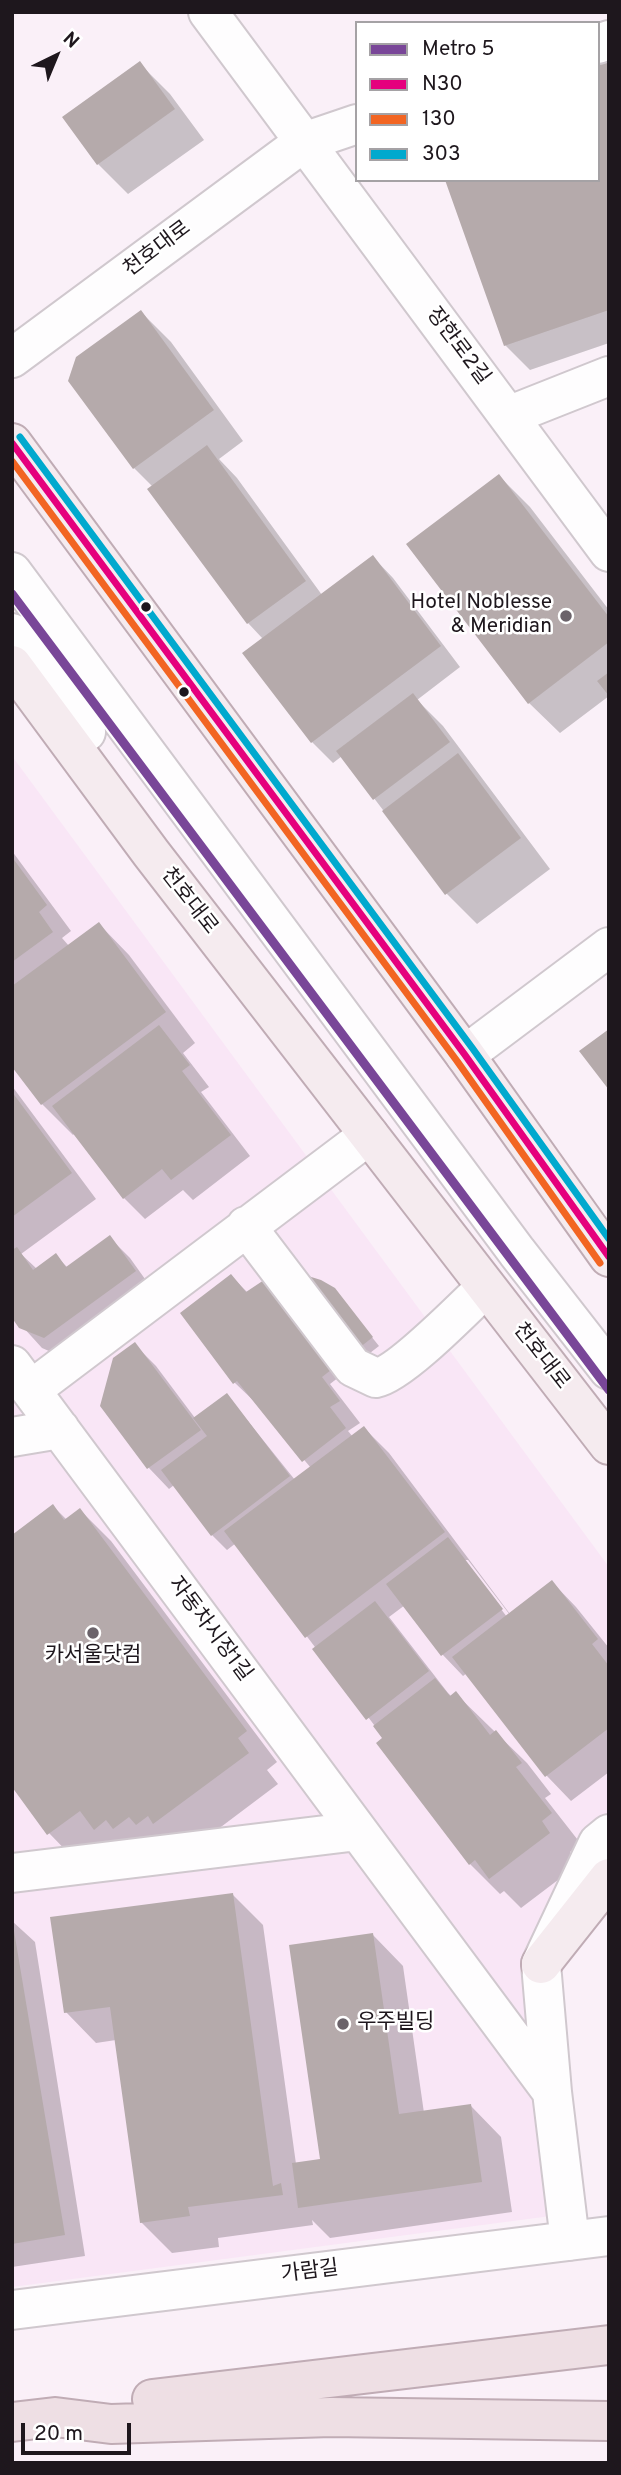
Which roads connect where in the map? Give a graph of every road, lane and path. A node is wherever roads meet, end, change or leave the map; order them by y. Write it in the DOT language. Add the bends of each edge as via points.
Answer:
graph roads {
  1 [pos="208,12"];
  2 [pos="355,125"];
  3 [pos="304,142"];
  4 [pos="12,358"];
  5 [pos="609,376"];
  6 [pos="508,416"];
  7 [pos="12,443"];
  8 [pos="609,552"];
  9 [pos="12,572"];
  10 [pos="12,633"];
  11 [pos="12,665"];
  12 [pos="150,853"];
  13 [pos="609,947"];
  14 [pos="465,1055"];
  15 [pos="369,1135"];
  16 [pos="246,1226"];
  17 [pos="609,1257"];
  18 [pos="486,1287"];
  19 [pos="609,1370"];
  20 [pos="21,1377"];
  21 [pos="60,1429"];
  22 [pos="12,1437"];
  23 [pos="609,1445"];
  24 [pos="358,1831"];
  25 [pos="609,1834"];
  26 [pos="12,1872"];
  27 [pos="609,1878"];
  28 [pos="541,1964"];
  29 [pos="552,2092"];
  30 [pos="609,2236"];
  31 [pos="570,2241"];
  32 [pos="12,2310"];
  33 [pos="609,2345"];
  34 [pos="55,2417"];
  35 [pos="609,2421"];
  36 [pos="12,2422"];
  1 -- 3 [label="street, 장한로2길"];
  2 -- 3 [label="street"];
  3 -- 4 [label="street, 천호대로"];
  3 -- 6 [label="street, 장한로2길"];
  5 -- 6 [label="street"];
  6 -- 8 [label="street, 장한로2길"];
  7 -- 14 [label="main road"];
  9 -- 19 [label="street"];
  10 -- 12 [label="street" via="141,807"];
  11 -- 12 [label="main road, 천호대로"];
  12 -- 15 [label="main road, 천호대로"];
  13 -- 14 [label="street"];
  14 -- 17 [label="main road"];
  15 -- 16 [label="street"];
  15 -- 18 [label="main road, 천호대로"];
  16 -- 18 [label="street" via="353,1367 376,1378 387,1375"];
  16 -- 20 [label="street"];
  18 -- 23 [label="main road, 천호대로"];
  20 -- 21 [label="street, 자동차시장1길"];
  21 -- 22 [label="street"];
  21 -- 24 [label="street, 자동차시장1길"];
  24 -- 26 [label="street"];
  24 -- 29 [label="street, 자동차시장1길"];
  25 -- 28 [label="street" via="598,1843"];
  27 -- 28 [label="main road"];
  28 -- 29 [label="street"];
  29 -- 31 [label="street"];
  30 -- 31 [label="street, 가람길"];
  31 -- 32 [label="street, 가람길"];
  33 -- 34 [label="highway" via="111,2403"];
  34 -- 35 [label="highway" via="111,2424 331,2417"];
  34 -- 36 [label="highway"];
}
